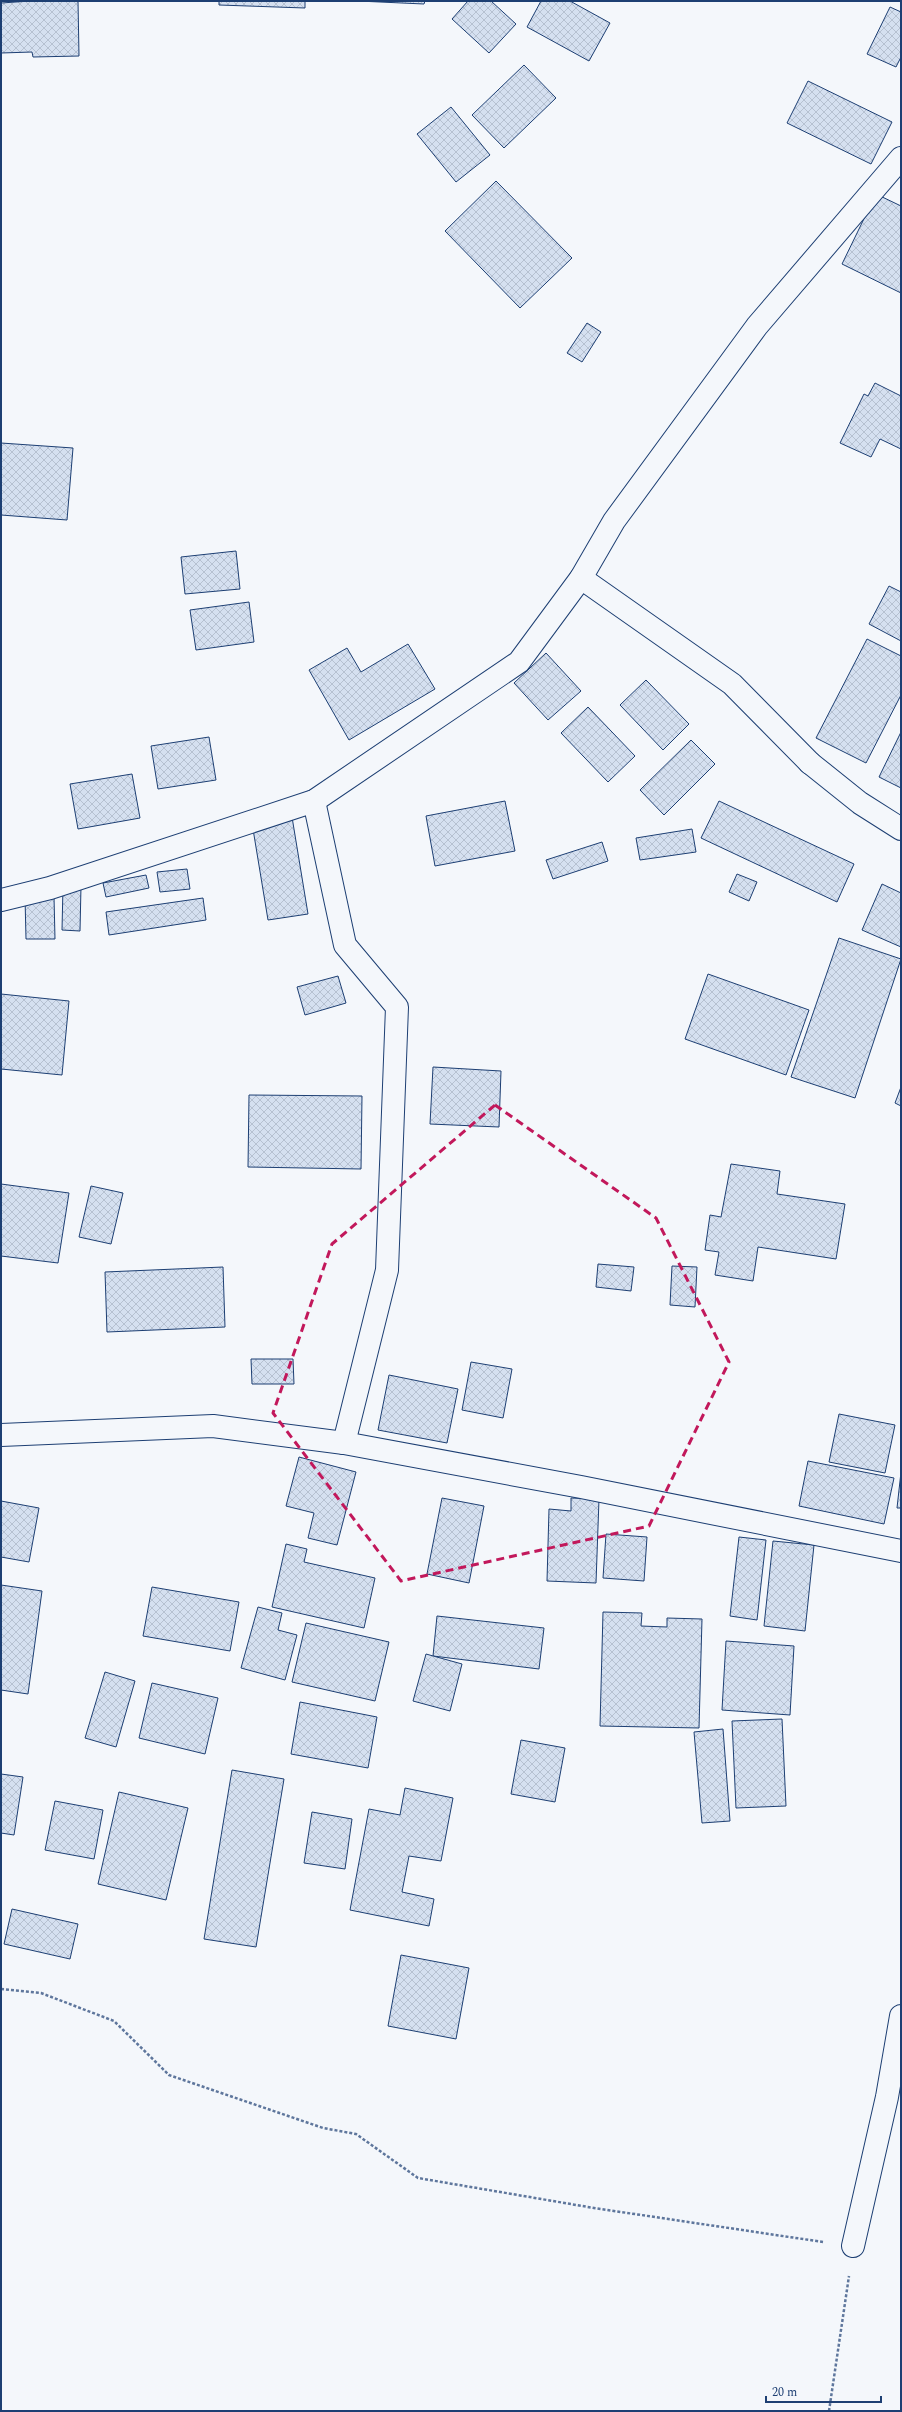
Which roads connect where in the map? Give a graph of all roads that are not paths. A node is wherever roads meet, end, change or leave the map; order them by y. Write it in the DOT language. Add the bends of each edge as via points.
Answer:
graph roads {
  1 [pos="901,158"];
  2 [pos="581,578"];
  3 [pos="314,801"];
  4 [pos="901,829"];
  5 [pos="1,900"];
  6 [pos="1,1435"];
  7 [pos="344,1444"];
  8 [pos="901,1551"];
  9 [pos="901,2016"];
  10 [pos="853,2246"];
  1 -- 2 [label="street" via="757,326 614,521"];
  2 -- 3 [label="street" via="519,662"];
  2 -- 4 [label="street" via="732,684 810,763 860,803"];
  3 -- 5 [label="street" via="50,888"];
  3 -- 7 [label="street" via="345,945 397,1007 387,1270"];
  6 -- 7 [label="street" via="213,1426"];
  7 -- 8 [label="street" via="581,1487"];
  9 -- 10 [label="street" via="887,2097"];
}
